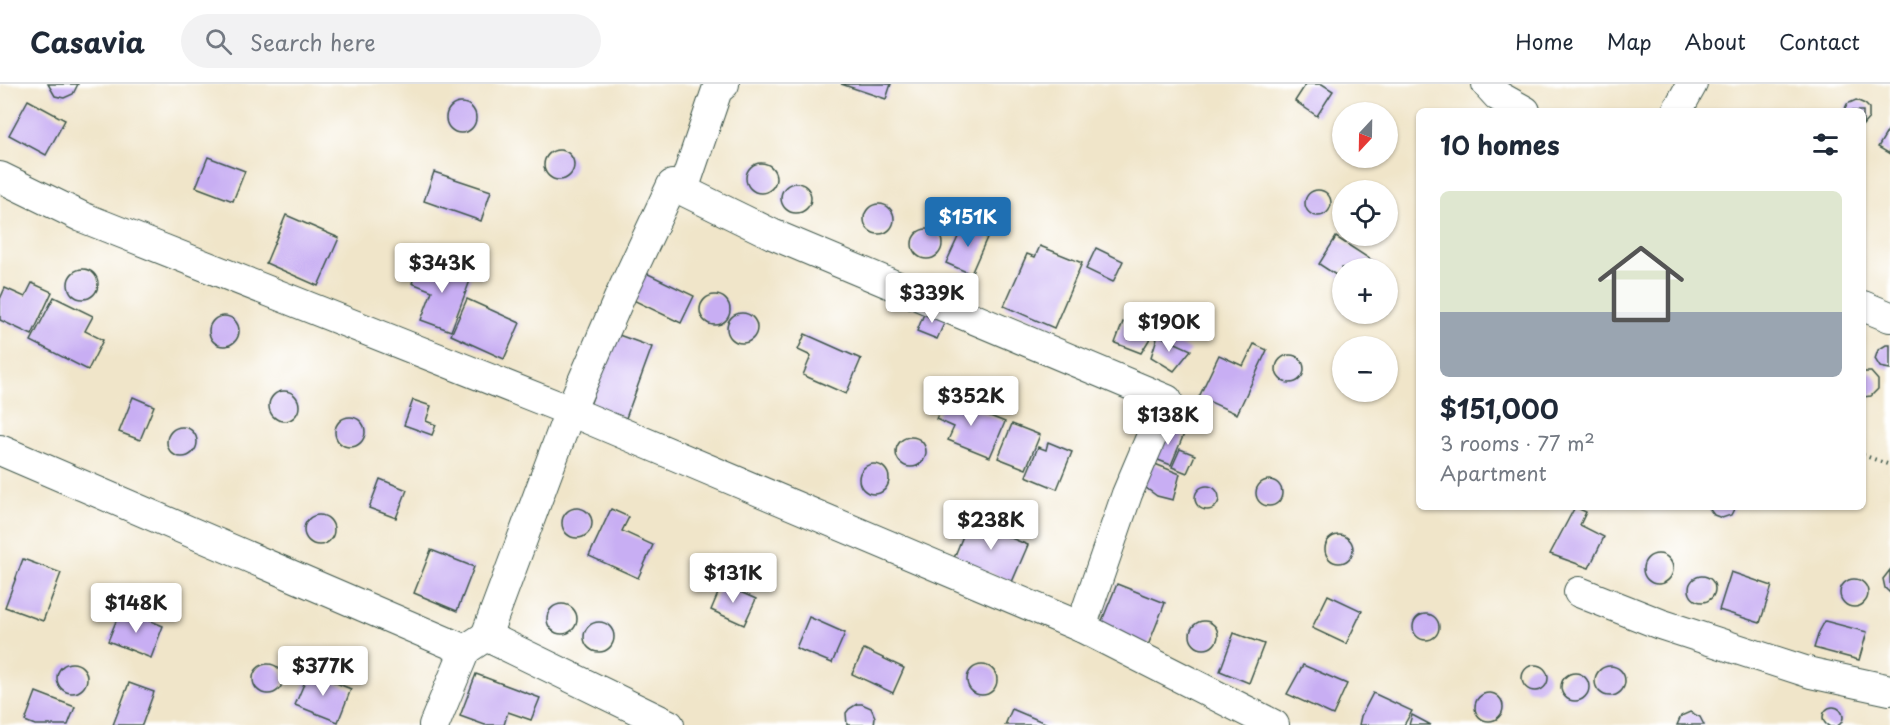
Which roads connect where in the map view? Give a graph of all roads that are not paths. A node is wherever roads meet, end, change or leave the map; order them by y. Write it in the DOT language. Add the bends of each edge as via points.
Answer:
graph roads {
  1 [pos="724,84"];
  2 [pos="1487,84"];
  3 [pos="1692,84"];
  4 [pos="1520,108"];
  5 [pos="1679,108"];
  6 [pos="0,177"];
  7 [pos="683,190"];
  8 [pos="1866,307"];
  9 [pos="1890,317"];
  10 [pos="570,411"];
  11 [pos="0,450"];
  12 [pos="1579,592"];
  13 [pos="1080,627"];
  14 [pos="475,643"];
  15 [pos="1890,690"];
  16 [pos="434,725"];
  17 [pos="669,725"];
  18 [pos="1274,725"];
  1 -- 7 [label="street" via="717,90"];
  2 -- 4 [label="street" via="1498,96"];
  3 -- 5 [label="street"];
  6 -- 10 [label="street" via="82,217"];
  7 -- 10 [label="street" via="672,185"];
  7 -- 13 [label="street" via="772,234 1167,400 1127,494"];
  8 -- 9 [label="street"];
  10 -- 13 [label="street"];
  10 -- 14 [label="street"];
  11 -- 14 [label="street"];
  12 -- 15 [label="street" via="1660,624 1811,673"];
  13 -- 18 [label="street"];
  14 -- 16 [label="street"];
  14 -- 17 [label="street"];
}
